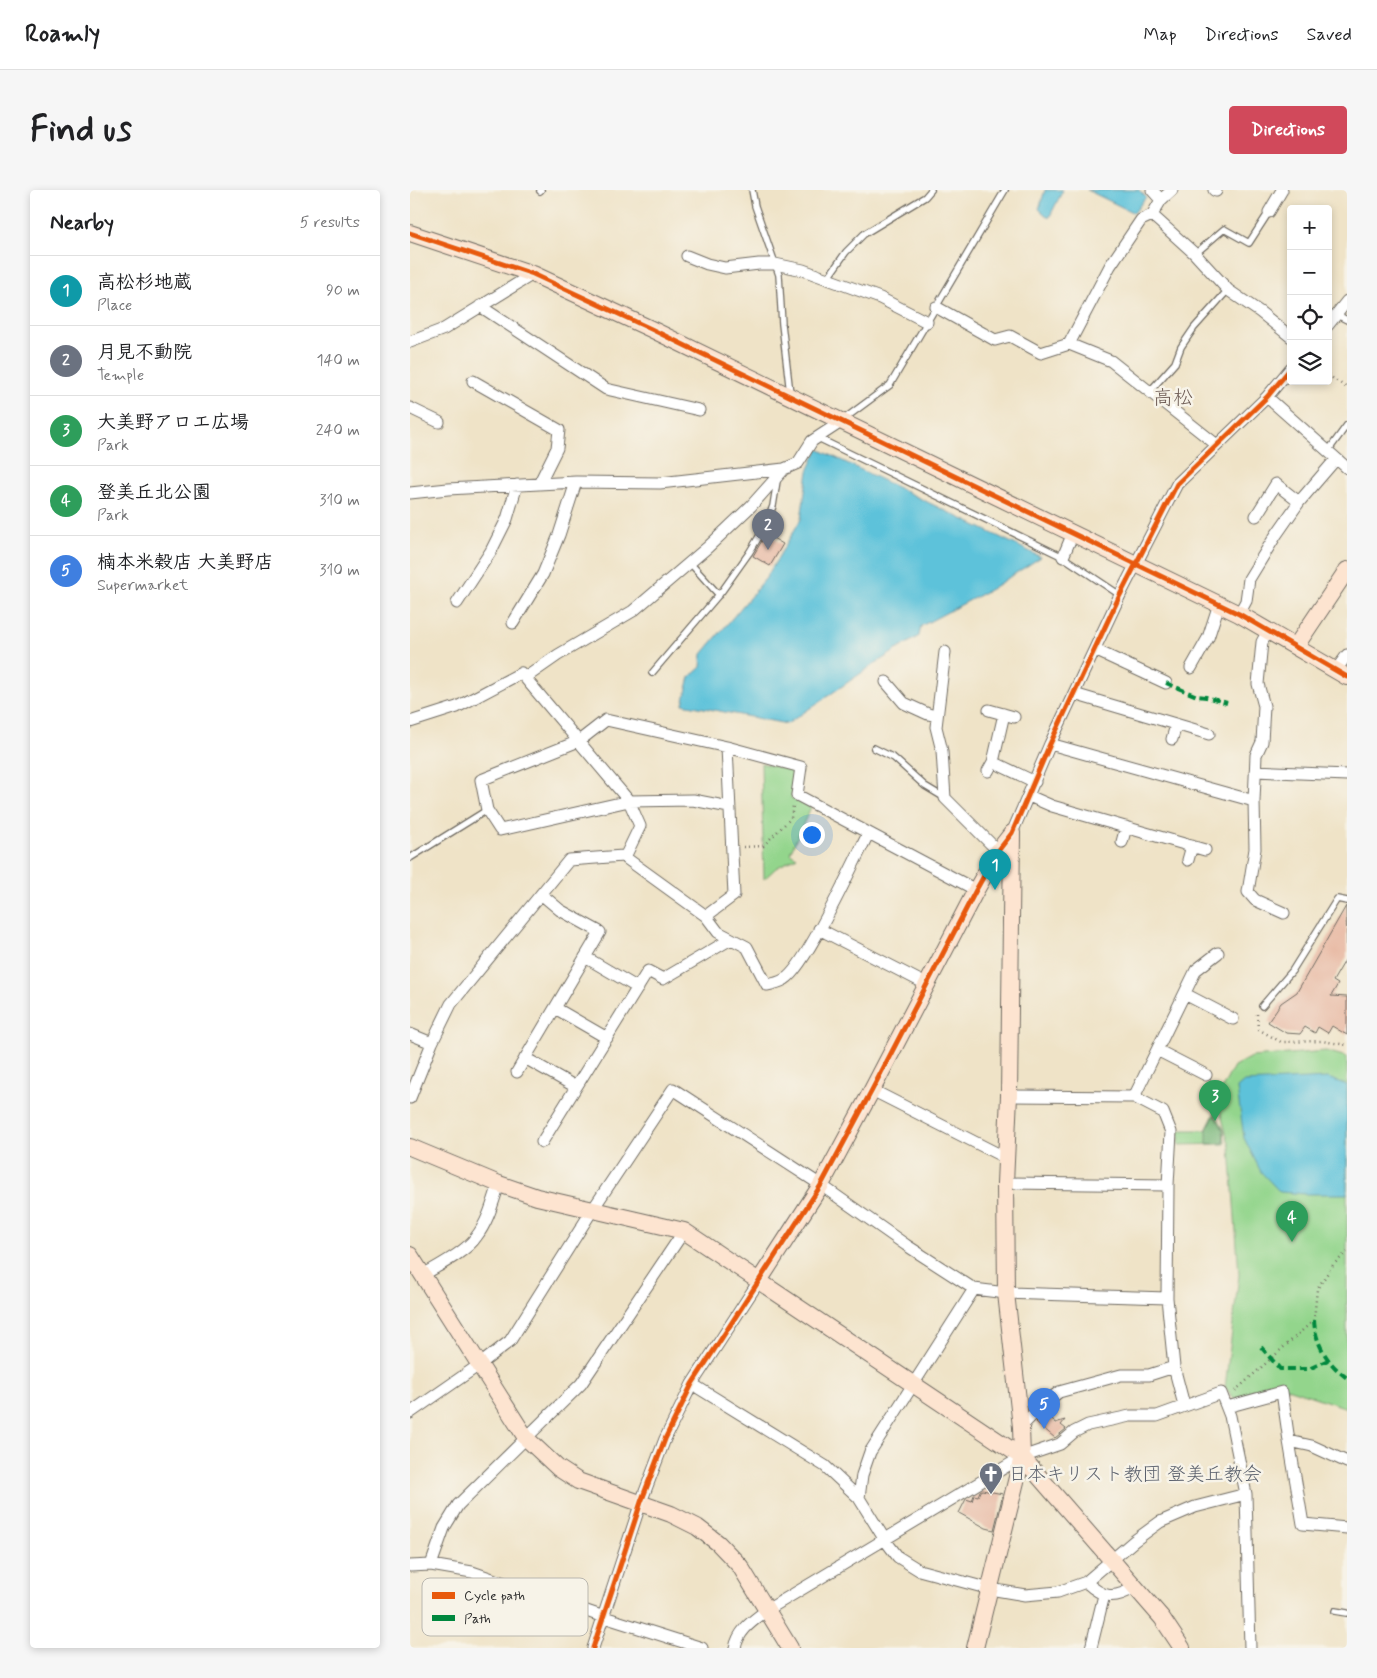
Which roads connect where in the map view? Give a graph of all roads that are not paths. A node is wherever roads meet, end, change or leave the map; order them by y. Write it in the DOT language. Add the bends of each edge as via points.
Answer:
graph roads {
  1 [pos="752,190"];
  2 [pos="931,190"];
  3 [pos="1005,190"];
  4 [pos="1152,190"];
  5 [pos="1172,190"];
  6 [pos="1282,190"];
  7 [pos="1161,200"];
  8 [pos="1269,212"];
  9 [pos="1152,215"];
  10 [pos="410,233"];
  11 [pos="1195,254"];
  12 [pos="687,256"];
  13 [pos="775,264"];
  14 [pos="533,274"];
  15 [pos="827,279"];
  16 [pos="1228,290"];
  17 [pos="1347,301"];
  18 [pos="480,306"];
  19 [pos="936,308"];
  20 [pos="1342,318"];
  21 [pos="927,322"];
  22 [pos="1287,334"];
  23 [pos="410,342"];
  24 [pos="1069,344"];
  25 [pos="1287,373"];
  26 [pos="473,381"];
  27 [pos="1150,391"];
  28 [pos="1267,397"];
  29 [pos="791,398"];
  30 [pos="410,408"];
  31 [pos="699,410"];
  32 [pos="439,422"];
  33 [pos="841,422"];
  34 [pos="1347,425"];
  35 [pos="818,438"];
  36 [pos="1217,445"];
  37 [pos="1332,455"];
  38 [pos="1347,468"];
  39 [pos="780,472"];
  40 [pos="576,482"];
  41 [pos="539,484"];
  42 [pos="517,485"];
  43 [pos="410,493"];
  44 [pos="1299,502"];
  45 [pos="1256,516"];
  46 [pos="1073,533"];
  47 [pos="1063,557"];
  48 [pos="690,563"];
  49 [pos="1136,563"];
  50 [pos="1347,570"];
  51 [pos="719,594"];
  52 [pos="1120,595"];
  53 [pos="457,603"];
  54 [pos="1219,604"];
  55 [pos="1239,614"];
  56 [pos="513,623"];
  57 [pos="1268,631"];
  58 [pos="1296,646"];
  59 [pos="1095,650"];
  60 [pos="945,652"];
  61 [pos="1347,654"];
  62 [pos="1192,668"];
  63 [pos="652,673"];
  64 [pos="1341,674"];
  65 [pos="525,678"];
  66 [pos="886,682"];
  67 [pos="1166,683"];
  68 [pos="1074,694"];
  69 [pos="989,710"];
  70 [pos="937,716"];
  71 [pos="410,722"];
  72 [pos="1176,724"];
  73 [pos="1209,734"];
  74 [pos="1172,738"];
  75 [pos="579,741"];
  76 [pos="1050,744"];
  77 [pos="727,747"];
  78 [pos="874,748"];
  79 [pos="1255,772"];
  80 [pos="1347,775"];
  81 [pos="1035,782"];
  82 [pos="1029,796"];
  83 [pos="945,798"];
  84 [pos="1254,801"];
  85 [pos="628,802"];
  86 [pos="729,807"];
  87 [pos="488,810"];
  88 [pos="1126,827"];
  89 [pos="1012,833"];
  90 [pos="868,834"];
  91 [pos="1122,842"];
  92 [pos="1192,846"];
  93 [pos="1205,850"];
  94 [pos="998,851"];
  95 [pos="625,857"];
  96 [pos="410,858"];
  97 [pos="1188,860"];
  98 [pos="976,890"];
  99 [pos="541,894"];
  100 [pos="1347,901"];
  101 [pos="1284,913"];
  102 [pos="706,916"];
  103 [pos="819,929"];
  104 [pos="731,939"];
  105 [pos="1218,953"];
  106 [pos="584,957"];
  107 [pos="926,984"];
  108 [pos="638,988"];
  109 [pos="1184,994"];
  110 [pos="1262,1006"];
  111 [pos="555,1008"];
  112 [pos="1233,1019"];
  113 [pos="410,1034"];
  114 [pos="607,1038"];
  115 [pos="432,1043"];
  116 [pos="1157,1050"];
  117 [pos="525,1058"];
  118 [pos="517,1072"];
  119 [pos="1206,1075"];
  120 [pos="576,1087"];
  121 [pos="872,1090"];
  122 [pos="1009,1096"];
  123 [pos="1134,1097"];
  124 [pos="410,1098"];
  125 [pos="542,1142"];
  126 [pos="410,1147"];
  127 [pos="1006,1158"];
  128 [pos="1005,1183"];
  129 [pos="499,1184"];
  130 [pos="821,1185"];
  131 [pos="1168,1185"];
  132 [pos="592,1209"];
  133 [pos="684,1231"];
  134 [pos="410,1255"];
  135 [pos="423,1275"];
  136 [pos="759,1281"];
  137 [pos="974,1289"];
  138 [pos="1006,1293"];
  139 [pos="1167,1298"];
  140 [pos="479,1365"];
  141 [pos="1174,1367"];
  142 [pos="692,1384"];
  143 [pos="914,1384"];
  144 [pos="1225,1403"];
  145 [pos="1184,1406"];
  146 [pos="410,1412"];
  147 [pos="1021,1427"];
  148 [pos="526,1438"];
  149 [pos="1289,1441"];
  150 [pos="1022,1457"];
  151 [pos="1347,1462"];
  152 [pos="1246,1494"];
  153 [pos="859,1498"];
  154 [pos="641,1502"];
  155 [pos="1347,1528"];
  156 [pos="886,1540"];
  157 [pos="1111,1560"];
  158 [pos="431,1565"];
  159 [pos="410,1566"];
  160 [pos="490,1578"];
  161 [pos="1086,1582"];
  162 [pos="1135,1587"];
  163 [pos="990,1589"];
  164 [pos="1104,1595"];
  165 [pos="767,1610"];
  166 [pos="1335,1611"];
  167 [pos="588,1612"];
  168 [pos="1347,1613"];
  169 [pos="604,1617"];
  170 [pos="593,1648"];
  171 [pos="702,1648"];
  172 [pos="735,1648"];
  173 [pos="790,1648"];
  174 [pos="975,1648"];
  175 [pos="1091,1648"];
  176 [pos="1182,1648"];
  177 [pos="1250,1648"];
  1 -- 13 [label="lane"];
  2 -- 15 [label="lane" via="925,197 864,234"];
  3 -- 19 [label="lane"];
  4 -- 7 [label="street"];
  5 -- 7 [label="street"];
  6 -- 8 [label="street"];
  7 -- 9 [label="street"];
  8 -- 11 [label="lane" via="1249,243 1224,229"];
  9 -- 11 [label="street"];
  9 -- 24 [label="street" via="1141,220 1110,266"];
  10 -- 14 [label="street"];
  11 -- 16 [label="street"];
  12 -- 13 [label="street" via="725,268"];
  13 -- 15 [label="street"];
  13 -- 29 [label="lane" via="779,275"];
  14 -- 18 [label="street"];
  14 -- 29 [label="street"];
  15 -- 21 [label="street" via="880,298"];
  16 -- 22 [label="street"];
  16 -- 27 [label="lane" via="1194,328 1175,363"];
  17 -- 20 [label="street"];
  18 -- 23 [label="street" via="444,329"];
  18 -- 31 [label="street" via="606,390"];
  19 -- 21 [label="lane"];
  19 -- 24 [label="street" via="995,340 1010,336 1041,353"];
  21 -- 33 [label="lane" via="890,385"];
  24 -- 27 [label="street" via="1111,361"];
  25 -- 28 [label="street"];
  26 -- 41 [label="street" via="559,430 558,448"];
  27 -- 36 [label="street"];
  28 -- 36 [label="street"];
  28 -- 37 [label="street"];
  29 -- 33 [label="street"];
  30 -- 32 [label="street"];
  33 -- 35 [label="street"];
  33 -- 46 [label="street"];
  34 -- 37 [label="lane"];
  35 -- 39 [label="street" via="812,441 798,463"];
  35 -- 47 [label="lane"];
  36 -- 49 [label="street" via="1177,484"];
  37 -- 38 [label="street"];
  37 -- 44 [label="street"];
  39 -- 40 [label="street" via="660,483"];
  39 -- 48 [label="street" via="752,506"];
  39 -- 51 [label="lane" via="765,527"];
  40 -- 41 [label="street"];
  40 -- 56 [label="street" via="543,574"];
  41 -- 42 [label="street"];
  42 -- 43 [label="street"];
  42 -- 53 [label="street" via="496,543"];
  44 -- 45 [label="street" via="1276,484"];
  44 -- 55 [label="street" via="1249,579 1246,601"];
  46 -- 47 [label="street"];
  46 -- 49 [label="street"];
  47 -- 52 [label="lane"];
  48 -- 51 [label="lane"];
  48 -- 65 [label="street" via="633,611"];
  49 -- 52 [label="street"];
  49 -- 54 [label="street"];
  50 -- 58 [label="street"];
  51 -- 63 [label="lane"];
  52 -- 59 [label="street"];
  54 -- 55 [label="street"];
  54 -- 62 [label="street" via="1208,638"];
  55 -- 57 [label="street"];
  57 -- 58 [label="street"];
  57 -- 79 [label="street" via="1262,642 1258,684 1264,706 1262,742 1256,755"];
  58 -- 64 [label="street"];
  59 -- 67 [label="street"];
  59 -- 68 [label="street"];
  60 -- 70 [label="street"];
  61 -- 64 [label="street"];
  65 -- 71 [label="street" via="521,674 457,707"];
  65 -- 75 [label="street"];
  66 -- 70 [label="street" via="904,703"];
  68 -- 72 [label="street"];
  68 -- 76 [label="street"];
  69 -- 81 [label="street" via="1009,716 991,767"];
  70 -- 83 [label="street"];
  72 -- 73 [label="street"];
  72 -- 74 [label="street"];
  75 -- 77 [label="street" via="606,720"];
  75 -- 85 [label="street"];
  75 -- 87 [label="street" via="481,780"];
  76 -- 81 [label="street"];
  76 -- 84 [label="street"];
  77 -- 86 [label="street"];
  77 -- 90 [label="street" via="801,767 798,795"];
  78 -- 83 [label="lane" via="894,758 925,786"];
  79 -- 80 [label="street"];
  79 -- 84 [label="street"];
  81 -- 82 [label="street"];
  82 -- 88 [label="street" via="1052,806"];
  82 -- 89 [label="street"];
  83 -- 94 [label="street"];
  84 -- 101 [label="street" via="1255,849 1248,892 1255,900"];
  85 -- 86 [label="street" via="693,800"];
  85 -- 87 [label="street" via="500,830"];
  85 -- 95 [label="street" via="640,826"];
  86 -- 102 [label="street" via="734,895"];
  87 -- 96 [label="lane"];
  88 -- 91 [label="street"];
  88 -- 92 [label="street"];
  89 -- 94 [label="street"];
  89 -- 122 [label="street"];
  90 -- 98 [label="street"];
  90 -- 103 [label="street"];
  92 -- 93 [label="street"];
  92 -- 97 [label="street"];
  94 -- 98 [label="street"];
  95 -- 99 [label="street" via="570,860"];
  95 -- 102 [label="street"];
  98 -- 107 [label="street"];
  99 -- 106 [label="street" via="560,910 600,932"];
  99 -- 115 [label="street" via="450,1004"];
  100 -- 110 [label="lane" via="1337,899 1292,971"];
  102 -- 104 [label="street" via="718,932"];
  103 -- 104 [label="street" via="797,968 785,979 767,985 747,947"];
  103 -- 107 [label="street"];
  104 -- 108 [label="street" via="663,979 648,971"];
  105 -- 109 [label="street" via="1196,970"];
  106 -- 108 [label="street"];
  106 -- 111 [label="street"];
  107 -- 121 [label="street"];
  108 -- 114 [label="street"];
  109 -- 112 [label="street"];
  109 -- 116 [label="street"];
  111 -- 114 [label="street"];
  111 -- 117 [label="street"];
  113 -- 115 [label="street"];
  114 -- 120 [label="street"];
  115 -- 124 [label="street"];
  116 -- 119 [label="street"];
  116 -- 123 [label="street"];
  117 -- 118 [label="street"];
  117 -- 120 [label="street"];
  120 -- 125 [label="street"];
  121 -- 127 [label="street"];
  121 -- 130 [label="street"];
  122 -- 123 [label="street"];
  122 -- 127 [label="street"];
  123 -- 131 [label="street" via="1163,1112 1171,1132"];
  126 -- 129 [label="street"];
  127 -- 128 [label="street"];
  128 -- 131 [label="street"];
  128 -- 138 [label="street"];
  129 -- 132 [label="street" via="537,1197"];
  129 -- 135 [label="street" via="476,1239"];
  130 -- 132 [label="street" via="673,1089"];
  130 -- 136 [label="street"];
  130 -- 137 [label="street"];
  131 -- 139 [label="street"];
  132 -- 133 [label="street"];
  132 -- 140 [label="street" via="510,1341"];
  133 -- 136 [label="street"];
  133 -- 148 [label="street" via="581,1384"];
  134 -- 135 [label="street"];
  135 -- 140 [label="street"];
  136 -- 142 [label="street"];
  136 -- 143 [label="street"];
  137 -- 138 [label="street"];
  137 -- 143 [label="street"];
  138 -- 139 [label="street"];
  138 -- 147 [label="street"];
  139 -- 141 [label="street"];
  140 -- 146 [label="street"];
  140 -- 148 [label="street"];
  141 -- 145 [label="street"];
  141 -- 147 [label="street" via="1149,1375 1121,1375 1059,1392"];
  142 -- 153 [label="street" via="825,1466"];
  142 -- 154 [label="street" via="665,1439"];
  143 -- 150 [label="street"];
  143 -- 153 [label="street" via="870,1452 862,1474"];
  144 -- 145 [label="street" via="1221,1393"];
  144 -- 149 [label="street" via="1282,1392"];
  144 -- 152 [label="street"];
  145 -- 150 [label="street" via="1157,1416 1130,1416 1088,1425 1060,1444"];
  147 -- 150 [label="street"];
  148 -- 154 [label="street" via="558,1468 578,1481"];
  148 -- 158 [label="street" via="458,1505 444,1528"];
  149 -- 151 [label="street" via="1312,1446"];
  149 -- 155 [label="street" via="1303,1524"];
  150 -- 156 [label="street"];
  150 -- 157 [label="street"];
  150 -- 163 [label="street"];
  152 -- 157 [label="street" via="1195,1507 1160,1522"];
  152 -- 177 [label="street"];
  153 -- 156 [label="street"];
  154 -- 165 [label="street" via="697,1527 718,1543 740,1566"];
  154 -- 169 [label="street"];
  156 -- 163 [label="street" via="898,1557 918,1570"];
  156 -- 165 [label="street"];
  157 -- 161 [label="street"];
  157 -- 162 [label="street"];
  158 -- 159 [label="street"];
  158 -- 160 [label="street"];
  161 -- 163 [label="street" via="1058,1592 1025,1595"];
  161 -- 164 [label="street"];
  162 -- 164 [label="street" via="1116,1596"];
  162 -- 176 [label="street"];
  163 -- 174 [label="street"];
  164 -- 175 [label="street"];
  165 -- 172 [label="street" via="744,1628"];
  165 -- 173 [label="street"];
  166 -- 168 [label="lane"];
  167 -- 169 [label="street"];
  169 -- 170 [label="street"];
  169 -- 171 [label="street"];
}
